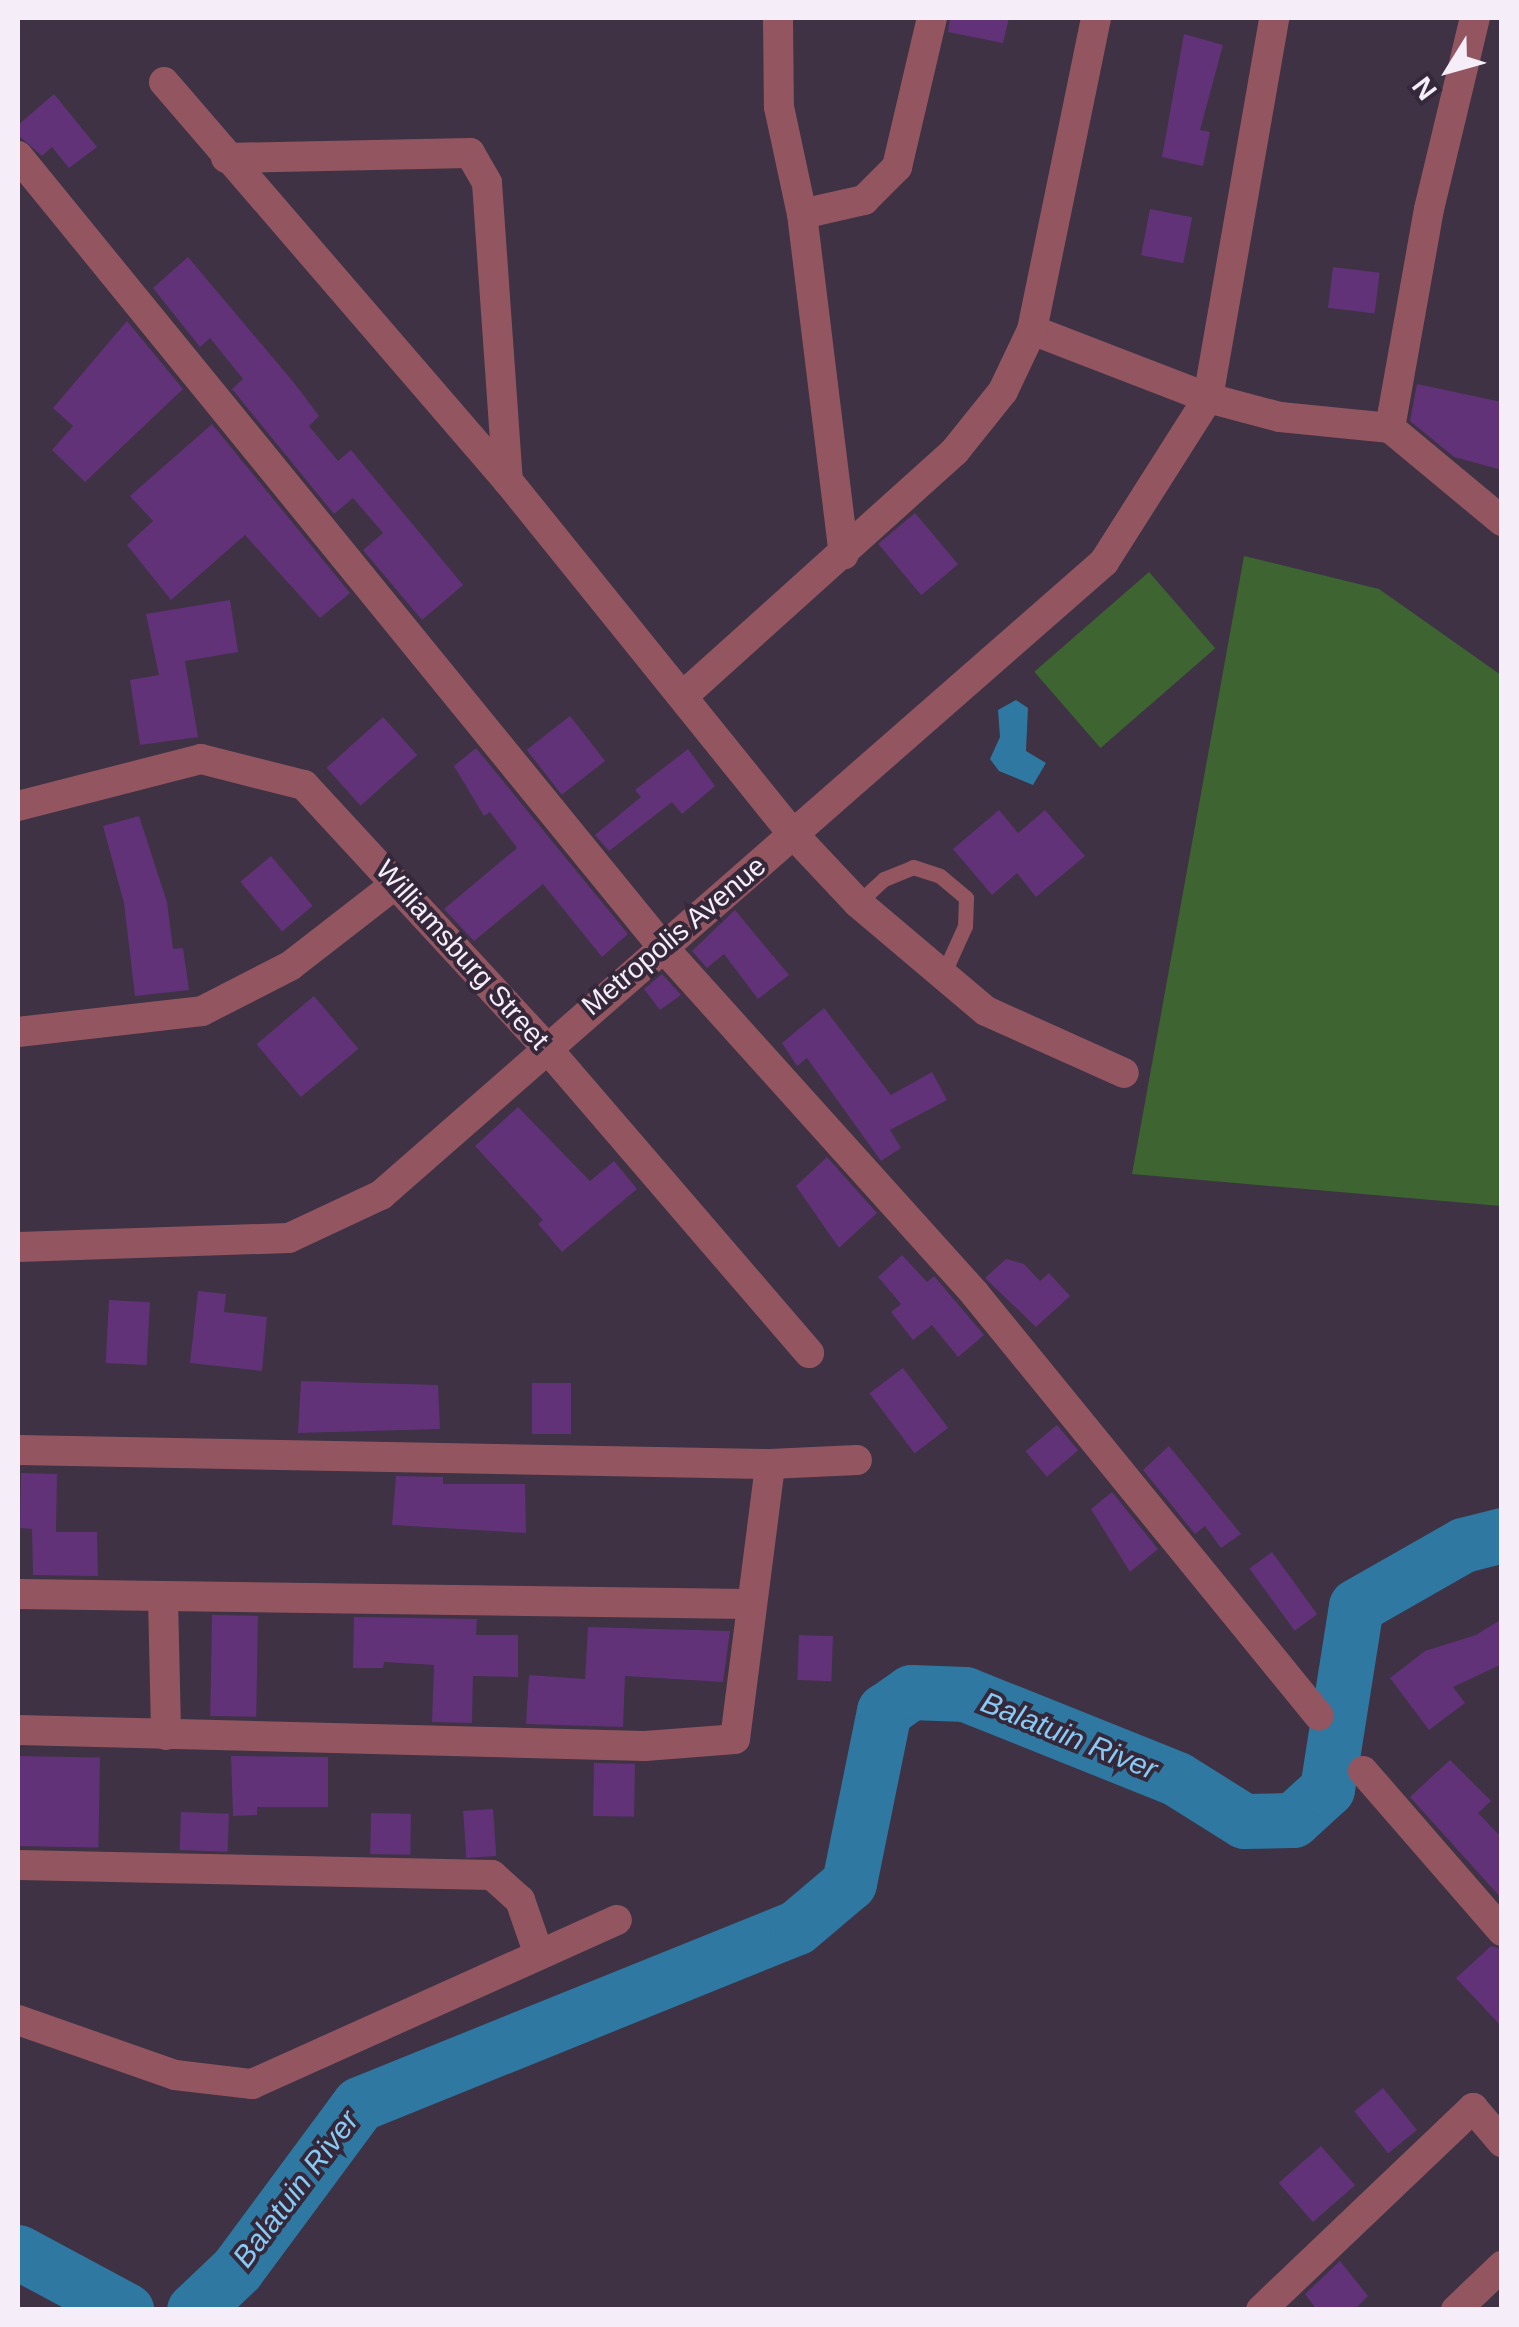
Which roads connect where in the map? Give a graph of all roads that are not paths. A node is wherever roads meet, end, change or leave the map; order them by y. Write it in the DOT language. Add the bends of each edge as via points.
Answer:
graph roads {
  1 [pos="778,18"];
  2 [pos="932,18"];
  3 [pos="1096,18"];
  4 [pos="1274,18"];
  5 [pos="1475,18"];
  6 [pos="164,82"];
  7 [pos="18,156"];
  8 [pos="226,158"];
  9 [pos="802,214"];
  10 [pos="1032,330"];
  11 [pos="1208,398"];
  12 [pos="1390,428"];
  13 [pos="508,481"];
  14 [pos="1502,521"];
  15 [pos="844,554"];
  16 [pos="682,696"];
  17 [pos="18,806"];
  18 [pos="794,835"];
  19 [pos="396,882"];
  20 [pos="858,903"];
  21 [pos="660,944"];
  22 [pos="941,979"];
  23 [pos="18,1032"];
  24 [pos="545,1046"];
  25 [pos="1124,1073"];
  26 [pos="18,1247"];
  27 [pos="809,1353"];
  28 [pos="18,1450"];
  29 [pos="857,1460"];
  30 [pos="770,1464"];
  31 [pos="18,1594"];
  32 [pos="163,1598"];
  33 [pos="749,1604"];
  34 [pos="1319,1716"];
  35 [pos="18,1730"];
  36 [pos="166,1734"];
  37 [pos="1363,1771"];
  38 [pos="18,1864"];
  39 [pos="618,1920"];
  40 [pos="1502,1931"];
  41 [pos="539,1954"];
  42 [pos="18,2020"];
  43 [pos="1502,2142"];
  44 [pos="1502,2266"];
  45 [pos="1261,2310"];
  46 [pos="1456,2310"];
  1 -- 9 [label="street" via="779,107"];
  2 -- 9 [label="street" via="897,167 864,200"];
  3 -- 10 [label="street"];
  4 -- 11 [label="street"];
  5 -- 12 [label="street" via="1430,209"];
  6 -- 8 [label="street"];
  7 -- 21 [label="street"];
  8 -- 13 [label="street"];
  8 -- 13 [label="street" via="470,153 487,182"];
  9 -- 15 [label="street"];
  10 -- 11 [label="street"];
  10 -- 15 [label="street" via="1003,391 955,451"];
  11 -- 12 [label="street" via="1280,417"];
  11 -- 18 [label="street, Metropolis Avenue" via="1104,562"];
  12 -- 14 [label="street"];
  13 -- 16 [label="street"];
  15 -- 16 [label="street"];
  16 -- 18 [label="street"];
  17 -- 19 [label="street, Williamsburg Street" via="201,759 237,766 304,786"];
  18 -- 20 [label="street"];
  18 -- 21 [label="street, Metropolis Avenue"];
  19 -- 23 [label="street" via="290,966 202,1011"];
  19 -- 24 [label="street, Williamsburg Street"];
  20 -- 22 [label="street"];
  20 -- 22 [label="lane" via="884,878 913,868 940,876 966,898 965,926"];
  21 -- 24 [label="street, Metropolis Avenue"];
  21 -- 34 [label="street" via="975,1294"];
  22 -- 25 [label="street" via="986,1011"];
  24 -- 26 [label="street, Metropolis Avenue" via="381,1194 288,1238"];
  24 -- 27 [label="street, Williamsburg Street"];
  28 -- 30 [label="street"];
  29 -- 30 [label="street"];
  30 -- 33 [label="street"];
  31 -- 32 [label="street"];
  32 -- 33 [label="street"];
  32 -- 36 [label="street"];
  33 -- 36 [label="street" via="735,1738 646,1746"];
  35 -- 36 [label="street"];
  37 -- 40 [label="street"];
  38 -- 41 [label="street" via="492,1875 520,1900"];
  39 -- 41 [label="street"];
  41 -- 42 [label="street" via="252,2084 175,2075"];
  43 -- 45 [label="street" via="1472,2108"];
  44 -- 46 [label="street"];
}
